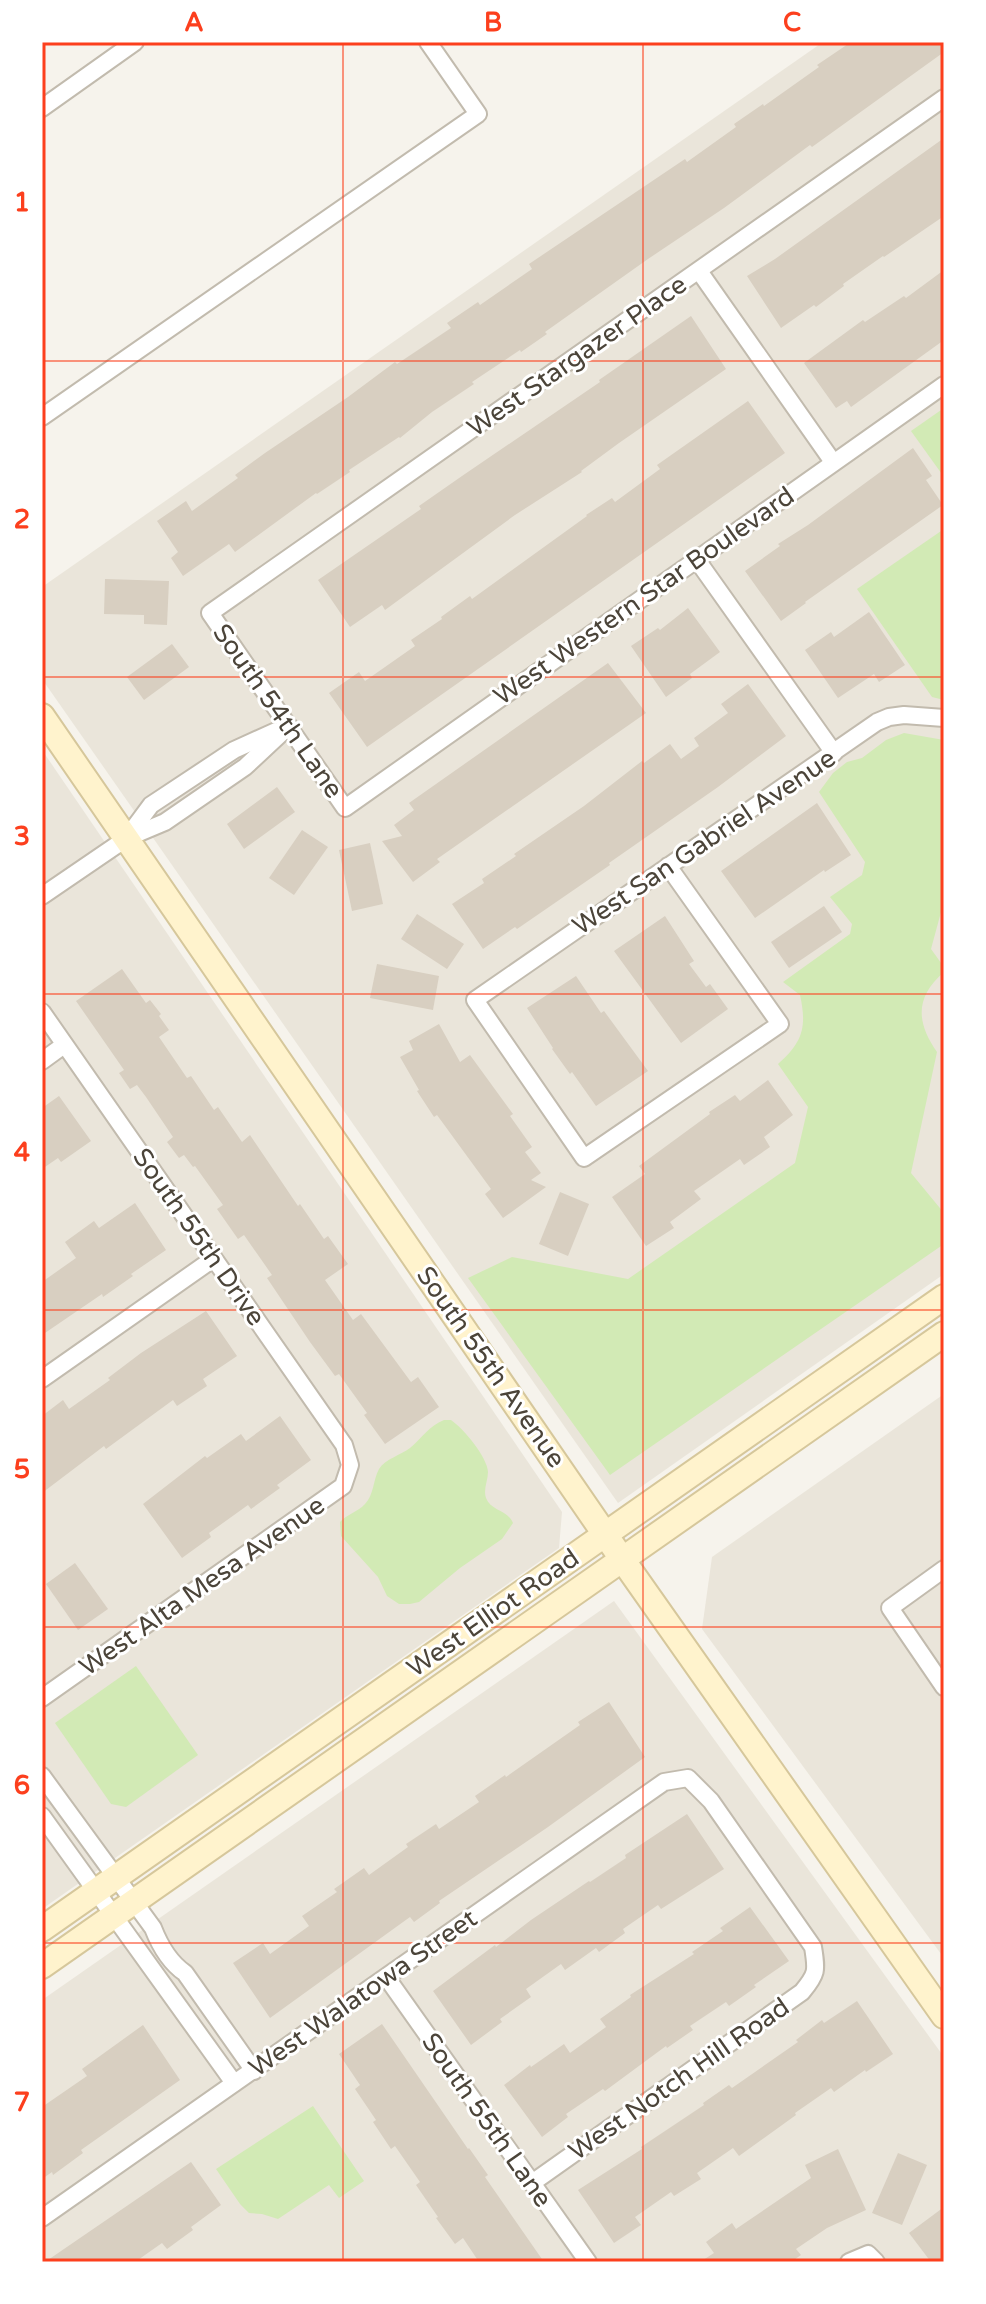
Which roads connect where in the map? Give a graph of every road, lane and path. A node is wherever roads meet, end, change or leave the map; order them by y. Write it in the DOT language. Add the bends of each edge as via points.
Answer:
graph roads {
  1 [pos="135,42"];
  2 [pos="428,42"];
  3 [pos="944,98"];
  4 [pos="42,108"];
  5 [pos="699,271"];
  6 [pos="944,385"];
  7 [pos="42,417"];
  8 [pos="833,462"];
  9 [pos="697,560"];
  10 [pos="210,613"];
  11 [pos="42,716"];
  12 [pos="944,718"];
  13 [pos="289,726"];
  14 [pos="834,753"];
  15 [pos="345,808"];
  16 [pos="127,838"];
  17 [pos="668,866"];
  18 [pos="42,896"];
  19 [pos="42,1012"];
  20 [pos="64,1045"];
  21 [pos="42,1061"];
  22 [pos="213,1259"];
  23 [pos="944,1297"];
  24 [pos="944,1334"];
  25 [pos="42,1379"];
  26 [pos="350,1465"];
  27 [pos="605,1534"];
  28 [pos="622,1559"];
  29 [pos="944,1569"];
  30 [pos="944,1687"];
  31 [pos="42,1698"];
  32 [pos="42,1776"];
  33 [pos="42,1816"];
  34 [pos="106,1884"];
  35 [pos="124,1909"];
  36 [pos="42,1929"];
  37 [pos="42,1966"];
  38 [pos="817,1968"];
  39 [pos="185,1973"];
  40 [pos="387,1978"];
  41 [pos="165,1986"];
  42 [pos="944,2016"];
  43 [pos="254,2071"];
  44 [pos="234,2083"];
  45 [pos="532,2183"];
  46 [pos="42,2218"];
  47 [pos="872,2258"];
  48 [pos="588,2262"];
  49 [pos="849,2262"];
  1 -- 4 [label="street"];
  2 -- 7 [label="street" via="478,114"];
  3 -- 5 [label="street, West Stargazer Place"];
  5 -- 8 [label="street"];
  5 -- 10 [label="street, West Stargazer Place"];
  6 -- 8 [label="street, West Western Star Boulevard"];
  8 -- 9 [label="street, West Western Star Boulevard"];
  9 -- 14 [label="street"];
  9 -- 15 [label="street, West Western Star Boulevard"];
  10 -- 13 [label="street, South 54th Lane"];
  11 -- 16 [label="main road, South 55th Avenue"];
  12 -- 14 [label="street, West San Gabriel Avenue" via="889,717"];
  13 -- 15 [label="street, South 54th Lane"];
  13 -- 16 [label="street" via="234,750 151,805"];
  14 -- 17 [label="street, West San Gabriel Avenue"];
  16 -- 18 [label="street"];
  16 -- 27 [label="main road, South 55th Avenue"];
  17 -- 17 [label="street, West San Gabriel Avenue" via="475,1000 584,1158 780,1024"];
  19 -- 20 [label="street, South 55th Drive"];
  20 -- 21 [label="street"];
  20 -- 22 [label="street, South 55th Drive"];
  22 -- 25 [label="street"];
  22 -- 26 [label="street, South 55th Drive" via="344,1445"];
  23 -- 27 [label="main road, West Elliot Road"];
  24 -- 28 [label="main road, West Elliot Road"];
  26 -- 31 [label="street, West Alta Mesa Avenue" via="343,1486"];
  27 -- 28 [label="main road, South 55th Avenue"];
  27 -- 34 [label="main road, West Elliot Road"];
  28 -- 35 [label="main road, West Elliot Road"];
  28 -- 42 [label="main road, South 55th Avenue"];
  29 -- 30 [label="street" via="890,1608"];
  32 -- 34 [label="street"];
  33 -- 34 [label="street"];
  34 -- 35 [label="street"];
  34 -- 35 [label="street"];
  34 -- 36 [label="main road, West Elliot Road"];
  35 -- 37 [label="main road, West Elliot Road"];
  35 -- 39 [label="street" via="167,1936 184,1960"];
  35 -- 41 [label="street"];
  38 -- 40 [label="street, West Walatowa Street" via="813,1947 711,1801 688,1778 664,1782"];
  38 -- 45 [label="street, West Notch Hill Road" via="802,1992"];
  39 -- 41 [label="street"];
  39 -- 43 [label="street"];
  40 -- 43 [label="street, West Walatowa Street"];
  40 -- 45 [label="street, South 55th Lane"];
  41 -- 44 [label="street"];
  43 -- 44 [label="street, West Walatowa Street"];
  44 -- 46 [label="street, West Walatowa Street"];
  45 -- 48 [label="street, South 55th Lane"];
  47 -- 49 [label="street"];
}
